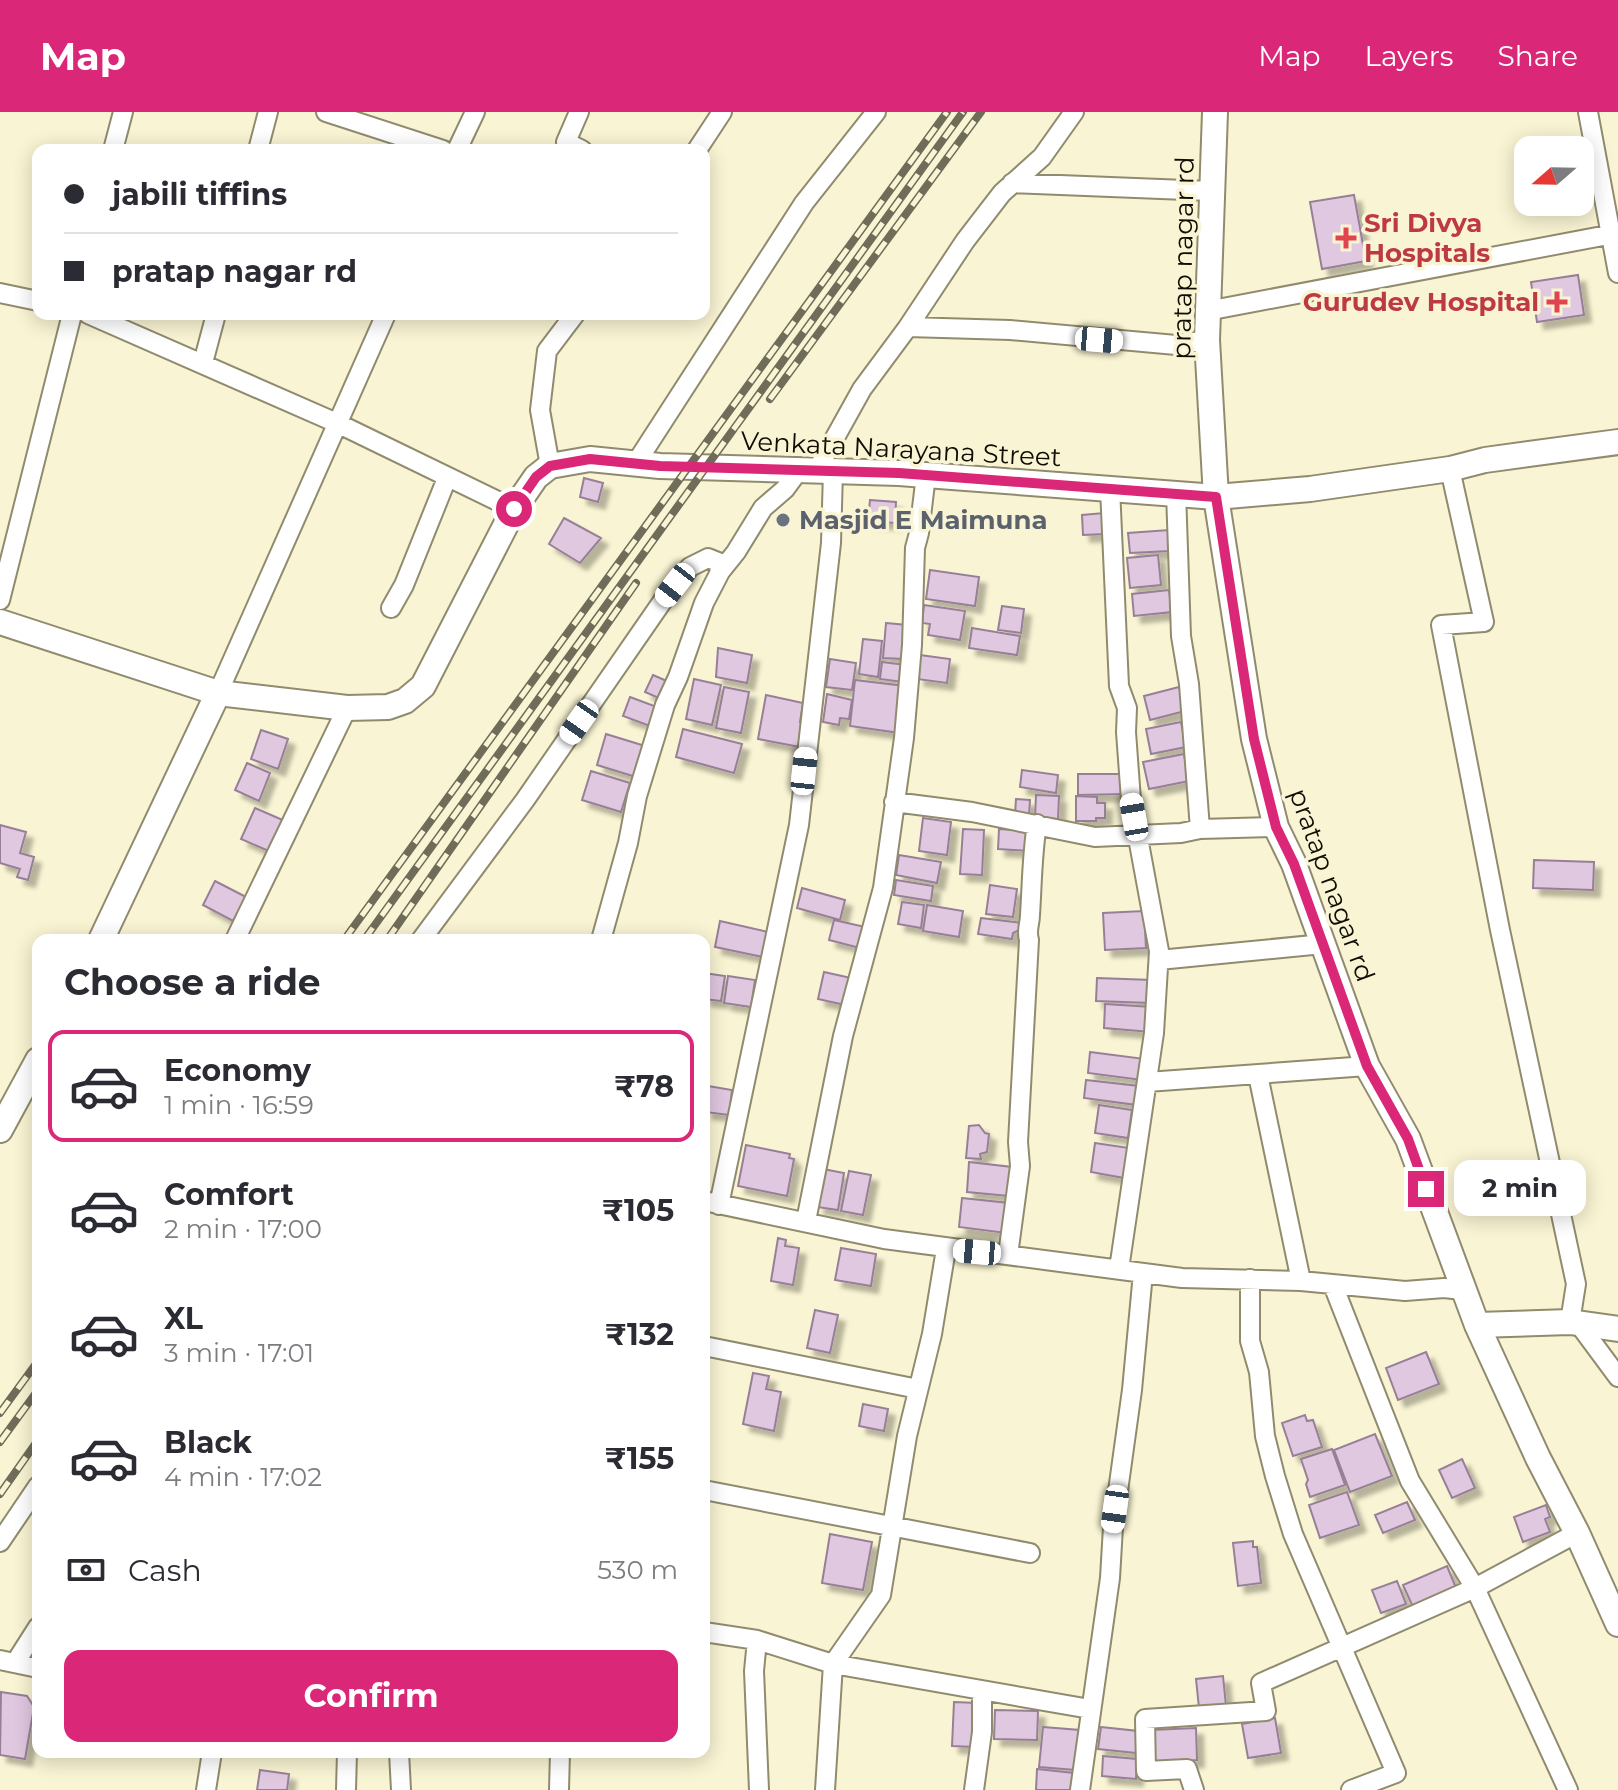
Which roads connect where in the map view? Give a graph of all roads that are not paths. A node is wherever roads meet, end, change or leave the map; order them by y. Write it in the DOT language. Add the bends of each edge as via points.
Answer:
graph roads {
  1 [pos="123,112"];
  2 [pos="268,112"];
  3 [pos="326,112"];
  4 [pos="475,112"];
  5 [pos="579,112"];
  6 [pos="722,112"];
  7 [pos="876,112"];
  8 [pos="1074,112"];
  9 [pos="1215,112"];
  10 [pos="1588,112"];
  11 [pos="115,144"];
  12 [pos="260,144"];
  13 [pos="425,144"];
  14 [pos="460,144"];
  15 [pos="570,144"];
  16 [pos="701,144"];
  17 [pos="1012,183"];
  18 [pos="1211,191"];
  19 [pos="1614,234"];
  20 [pos="1618,273"];
  21 [pos="0,293"];
  22 [pos="32,300"];
  23 [pos="1207,311"];
  24 [pos="70,320"];
  25 [pos="102,320"];
  26 [pos="214,320"];
  27 [pos="383,320"];
  28 [pos="570,320"];
  29 [pos="908,327"];
  30 [pos="1207,340"];
  31 [pos="203,363"];
  32 [pos="339,424"];
  33 [pos="1618,442"];
  34 [pos="636,463"];
  35 [pos="550,466"];
  36 [pos="1450,469"];
  37 [pos="816,470"];
  38 [pos="926,475"];
  39 [pos="447,478"];
  40 [pos="1110,488"];
  41 [pos="1176,492"];
  42 [pos="1216,497"];
  43 [pos="514,509"];
  44 [pos="720,572"];
  45 [pos="0,600"];
  46 [pos="391,608"];
  47 [pos="0,622"];
  48 [pos="218,693"];
  49 [pos="347,708"];
  50 [pos="894,802"];
  51 [pos="1037,824"];
  52 [pos="1276,827"];
  53 [pos="1200,829"];
  54 [pos="1137,833"];
  55 [pos="104,934"];
  56 [pos="238,934"];
  57 [pos="425,934"];
  58 [pos="603,934"];
  59 [pos="1323,944"];
  60 [pos="1159,960"];
  61 [pos="1367,1066"];
  62 [pos="32,1071"];
  63 [pos="1258,1075"];
  64 [pos="1147,1082"];
  65 [pos="0,1130"];
  66 [pos="711,1203"];
  67 [pos="806,1221"];
  68 [pos="946,1249"];
  69 [pos="1008,1255"];
  70 [pos="1119,1269"];
  71 [pos="1143,1273"];
  72 [pos="1250,1279"];
  73 [pos="1301,1281"];
  74 [pos="1333,1285"];
  75 [pos="1462,1290"];
  76 [pos="1574,1322"];
  77 [pos="1477,1325"];
  78 [pos="1618,1329"];
  79 [pos="710,1347"];
  80 [pos="1618,1377"];
  81 [pos="918,1389"];
  82 [pos="710,1491"];
  83 [pos="32,1495"];
  84 [pos="891,1526"];
  85 [pos="1577,1533"];
  86 [pos="0,1542"];
  87 [pos="1030,1553"];
  88 [pos="1475,1588"];
  89 [pos="1618,1624"];
  90 [pos="710,1633"];
  91 [pos="32,1634"];
  92 [pos="757,1640"];
  93 [pos="1341,1649"];
  94 [pos="7,1662"];
  95 [pos="833,1664"];
  96 [pos="32,1667"];
  97 [pos="982,1692"];
  98 [pos="1090,1709"];
  99 [pos="211,1758"];
  100 [pos="347,1758"];
  101 [pos="399,1758"];
  102 [pos="560,1758"];
  103 [pos="206,1790"];
  104 [pos="346,1790"];
  105 [pos="401,1790"];
  106 [pos="559,1790"];
  107 [pos="759,1790"];
  108 [pos="825,1790"];
  109 [pos="974,1790"];
  110 [pos="1080,1790"];
  111 [pos="1194,1790"];
  112 [pos="1351,1790"];
  113 [pos="1568,1790"];
  1 -- 11 [label="street"];
  2 -- 12 [label="street"];
  3 -- 13 [label="street"];
  4 -- 14 [label="street"];
  5 -- 15 [label="street" via="566,142"];
  6 -- 16 [label="street"];
  7 -- 34 [label="street" via="804,203"];
  8 -- 17 [label="street" via="1042,157"];
  9 -- 18 [label="street, pratap nagar rd"];
  10 -- 19 [label="street"];
  17 -- 18 [label="street"];
  17 -- 29 [label="street" via="941,274"];
  18 -- 23 [label="street, pratap nagar rd"];
  19 -- 20 [label="street"];
  19 -- 23 [label="street"];
  21 -- 22 [label="street"];
  23 -- 30 [label="street, pratap nagar rd"];
  24 -- 45 [label="street"];
  25 -- 31 [label="street"];
  26 -- 31 [label="street"];
  27 -- 32 [label="street"];
  28 -- 35 [label="street" via="547,351 540,410"];
  29 -- 30 [label="street" via="1176,345"];
  29 -- 37 [label="street" via="862,389"];
  30 -- 42 [label="street, pratap nagar rd"];
  31 -- 32 [label="street"];
  32 -- 39 [label="street"];
  32 -- 48 [label="street"];
  33 -- 36 [label="street, Venkata Narayana Street"];
  34 -- 35 [label="street, Venkata Narayana Street" via="590,459"];
  34 -- 37 [label="street, Venkata Narayana Street"];
  35 -- 43 [label="street"];
  36 -- 42 [label="street, Venkata Narayana Street"];
  36 -- 76 [label="street" via="1484,622 1441,625 1576,1284"];
  37 -- 38 [label="street, Venkata Narayana Street"];
  37 -- 44 [label="street" via="763,508"];
  37 -- 66 [label="street" via="831,543 799,825"];
  38 -- 40 [label="street, Venkata Narayana Street"];
  38 -- 50 [label="street"];
  39 -- 43 [label="street"];
  39 -- 46 [label="street"];
  40 -- 41 [label="street, Venkata Narayana Street"];
  40 -- 54 [label="street" via="1119,686 1127,708"];
  41 -- 42 [label="street, Venkata Narayana Street"];
  41 -- 53 [label="street" via="1181,636"];
  42 -- 52 [label="street, pratap nagar rd" via="1254,739"];
  43 -- 49 [label="street" via="423,686 388,707"];
  44 -- 57 [label="street" via="718,562 708,558 690,567 675,585"];
  44 -- 58 [label="street" via="665,705"];
  47 -- 48 [label="street"];
  48 -- 49 [label="street"];
  48 -- 55 [label="street"];
  49 -- 56 [label="street"];
  50 -- 51 [label="street"];
  50 -- 67 [label="street" via="878,909 846,1023"];
  51 -- 54 [label="street" via="1095,837"];
  51 -- 69 [label="street" via="1026,932 1020,1166"];
  52 -- 53 [label="street"];
  52 -- 59 [label="street, pratap nagar rd"];
  53 -- 54 [label="street"];
  54 -- 60 [label="street"];
  59 -- 60 [label="street"];
  59 -- 61 [label="street, pratap nagar rd"];
  60 -- 64 [label="street"];
  61 -- 63 [label="street"];
  61 -- 75 [label="street, pratap nagar rd" via="1408,1139"];
  62 -- 65 [label="street"];
  63 -- 64 [label="street"];
  63 -- 73 [label="street"];
  64 -- 70 [label="street"];
  66 -- 67 [label="street"];
  67 -- 68 [label="street"];
  68 -- 69 [label="street"];
  68 -- 81 [label="street"];
  69 -- 70 [label="street"];
  70 -- 71 [label="street"];
  71 -- 72 [label="street"];
  71 -- 98 [label="street" via="1110,1578"];
  72 -- 73 [label="street"];
  72 -- 93 [label="street" via="1250,1341 1270,1457 1293,1534"];
  73 -- 74 [label="street"];
  74 -- 75 [label="street"];
  74 -- 88 [label="street" via="1410,1481"];
  75 -- 77 [label="street, pratap nagar rd"];
  76 -- 77 [label="street"];
  76 -- 78 [label="street"];
  76 -- 80 [label="street"];
  77 -- 85 [label="street, pratap nagar rd"];
  79 -- 81 [label="street"];
  81 -- 84 [label="street"];
  82 -- 84 [label="street"];
  83 -- 86 [label="street"];
  84 -- 87 [label="street"];
  84 -- 95 [label="street" via="881,1595"];
  85 -- 88 [label="street"];
  85 -- 89 [label="street, pratap nagar rd"];
  88 -- 93 [label="street"];
  88 -- 113 [label="street"];
  90 -- 92 [label="street"];
  91 -- 94 [label="street"];
  92 -- 95 [label="street"];
  92 -- 107 [label="street"];
  93 -- 111 [label="street" via="1261,1683 1266,1711 1145,1719 1146,1771 1187,1769"];
  93 -- 112 [label="street" via="1396,1773"];
  94 -- 96 [label="street"];
  95 -- 97 [label="street"];
  95 -- 108 [label="street"];
  97 -- 98 [label="street"];
  97 -- 109 [label="street"];
  98 -- 110 [label="street"];
  99 -- 103 [label="street"];
  100 -- 104 [label="street"];
  101 -- 105 [label="street"];
  102 -- 106 [label="street"];
}
